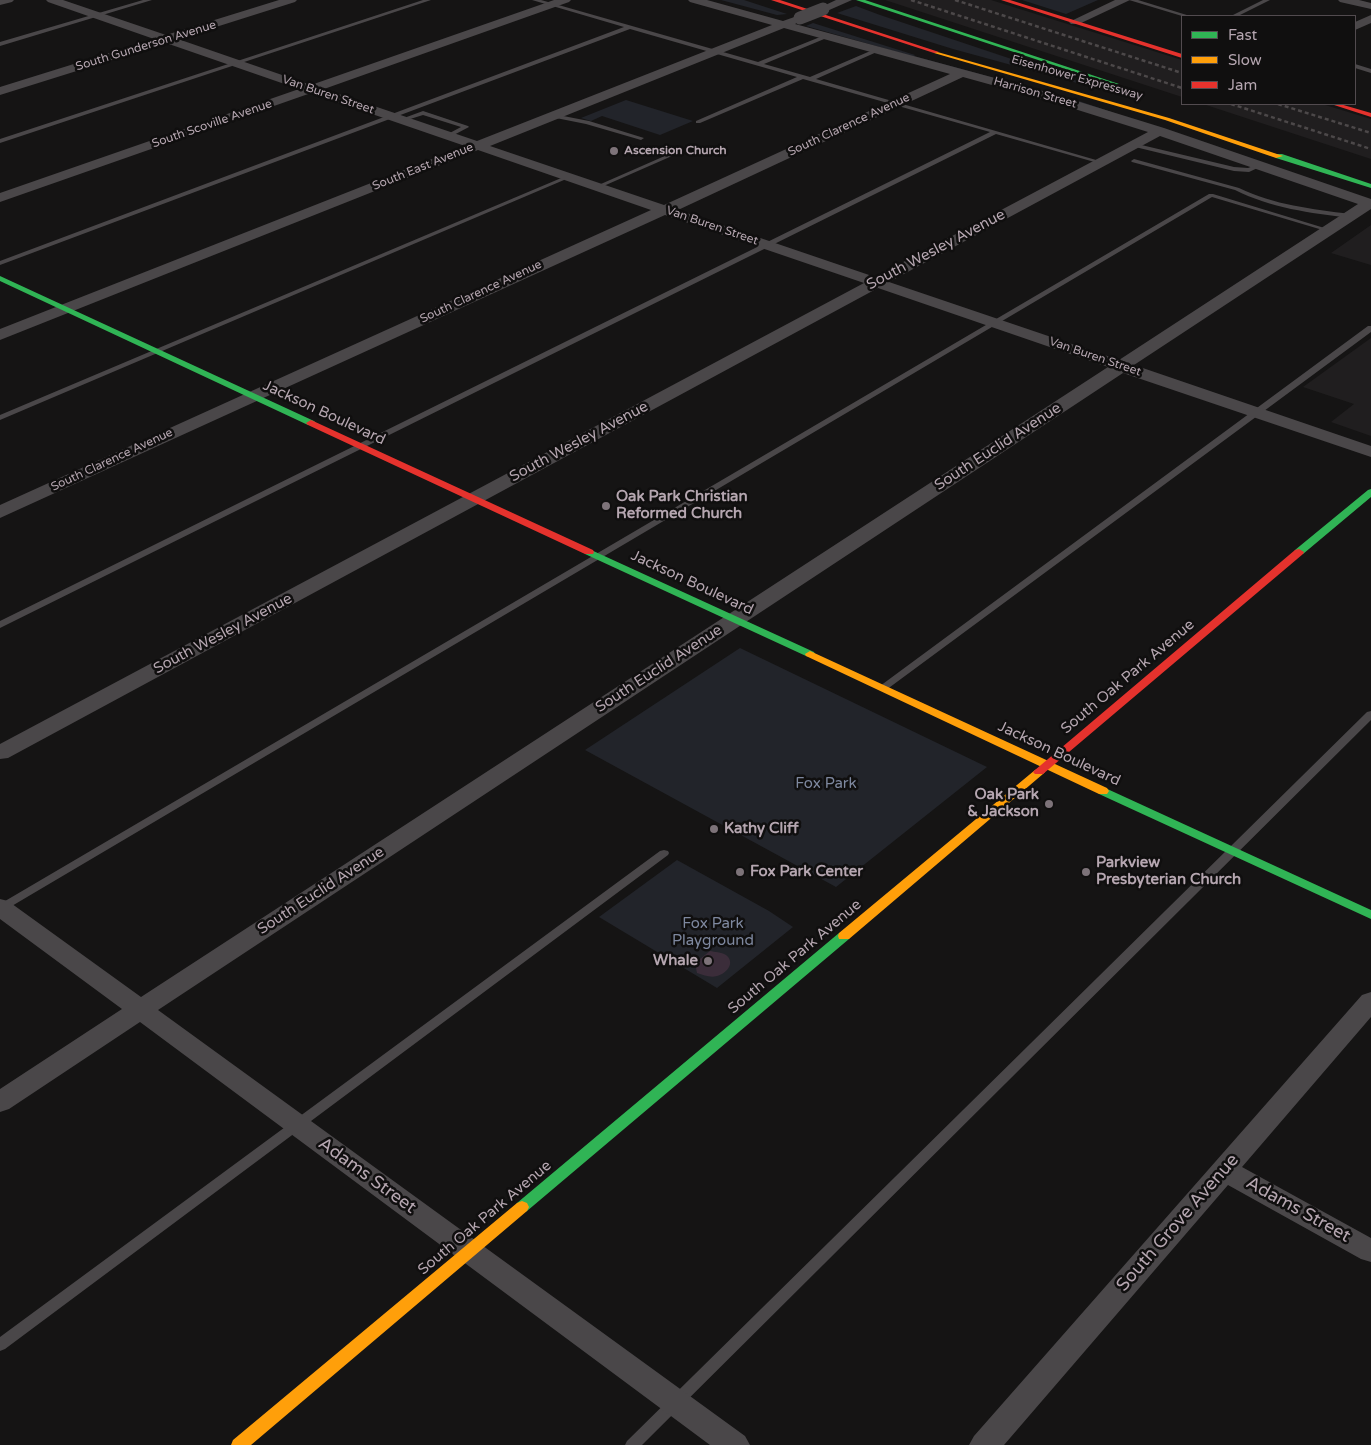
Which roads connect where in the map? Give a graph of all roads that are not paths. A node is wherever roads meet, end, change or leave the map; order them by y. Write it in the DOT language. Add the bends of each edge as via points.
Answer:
graph roads {
  1 [pos="8,0"];
  2 [pos="52,0"];
  3 [pos="149,0"];
  4 [pos="291,0"];
  5 [pos="428,0"];
  6 [pos="535,0"];
  7 [pos="565,0"];
  8 [pos="694,0"];
  9 [pos="774,0"];
  10 [pos="859,0"];
  11 [pos="1004,0"];
  12 [pos="1124,0"];
  13 [pos="1132,0"];
  14 [pos="1267,0"];
  15 [pos="1344,0"];
  16 [pos="844,1"];
  17 [pos="0,2"];
  18 [pos="551,5"];
  19 [pos="1371,6"];
  20 [pos="97,15"];
  21 [pos="1184,15"];
  22 [pos="1236,15"];
  23 [pos="1371,18"];
  24 [pos="1075,22"];
  25 [pos="784,25"];
  26 [pos="1356,26"];
  27 [pos="630,28"];
  28 [pos="827,36"];
  29 [pos="166,39"];
  30 [pos="0,44"];
  31 [pos="877,50"];
  32 [pos="715,52"];
  33 [pos="1181,56"];
  34 [pos="237,63"];
  35 [pos="758,64"];
  36 [pos="1356,66"];
  37 [pos="1371,71"];
  38 [pos="962,73"];
  39 [pos="802,77"];
  40 [pos="810,79"];
  41 [pos="311,89"];
  42 [pos="1131,89"];
  43 [pos="0,91"];
  44 [pos="895,103"];
  45 [pos="1337,105"];
  46 [pos="1371,115"];
  47 [pos="553,116"];
  48 [pos="397,118"];
  49 [pos="698,122"];
  50 [pos="1159,131"];
  51 [pos="995,132"];
  52 [pos="448,136"];
  53 [pos="641,138"];
  54 [pos="0,141"];
  55 [pos="478,146"];
  56 [pos="1133,153"];
  57 [pos="669,156"];
  58 [pos="1100,162"];
  59 [pos="1261,165"];
  60 [pos="568,177"];
  61 [pos="597,186"];
  62 [pos="0,198"];
  63 [pos="1370,198"];
  64 [pos="664,210"];
  65 [pos="1350,216"];
  66 [pos="1328,230"];
  67 [pos="767,245"];
  68 [pos="0,263"];
  69 [pos="0,278"];
  70 [pos="877,282"];
  71 [pos="65,309"];
  72 [pos="995,323"];
  73 [pos="1371,328"];
  74 [pos="0,334"];
  75 [pos="157,352"];
  76 [pos="1121,366"];
  77 [pos="252,396"];
  78 [pos="1257,412"];
  79 [pos="0,418"];
  80 [pos="361,446"];
  81 [pos="1371,452"];
  82 [pos="1371,492"];
  83 [pos="474,499"];
  84 [pos="0,512"];
  85 [pos="598,556"];
  86 [pos="734,620"];
  87 [pos="0,625"];
  88 [pos="882,688"];
  89 [pos="1371,714"];
  90 [pos="0,754"];
  91 [pos="1048,765"];
  92 [pos="1233,851"];
  93 [pos="664,852"];
  94 [pos="1,908"];
  95 [pos="1371,915"];
  96 [pos="1371,1001"];
  97 [pos="139,1009"];
  98 [pos="0,1102"];
  99 [pos="297,1125"];
  100 [pos="1224,1170"];
  101 [pos="470,1251"];
  102 [pos="1371,1251"];
  103 [pos="0,1345"];
  104 [pos="675,1402"];
  105 [pos="239,1445"];
  106 [pos="632,1445"];
  107 [pos="734,1445"];
  108 [pos="985,1445"];
  1 -- 17 [label="street"];
  2 -- 20 [label="street, Van Buren Street"];
  3 -- 20 [label="lane"];
  4 -- 29 [label="street, South Gunderson Avenue"];
  5 -- 34 [label="lane"];
  6 -- 18 [label="lane"];
  7 -- 18 [label="street, South Scoville Avenue"];
  8 -- 25 [label="street, Harrison Street"];
  9 -- 63 [label="main road, Eisenhower Expressway" via="889,38 1168,119"];
  10 -- 42 [label="main road, Eisenhower Expressway"];
  11 -- 24 [label="main road"];
  12 -- 24 [label="street"];
  13 -- 21 [label="lane"];
  14 -- 22 [label="lane"];
  15 -- 19 [label="street"];
  16 -- 25 [label="street, South East Avenue, bridge"];
  18 -- 27 [label="lane"];
  18 -- 41 [label="street, South Scoville Avenue"];
  20 -- 29 [label="street, Van Buren Street"];
  20 -- 30 [label="lane"];
  23 -- 26 [label="street"];
  24 -- 33 [label="main road"];
  25 -- 28 [label="street, Harrison Street"];
  25 -- 32 [label="street, South East Avenue"];
  27 -- 32 [label="lane"];
  27 -- 48 [label="lane"];
  28 -- 31 [label="street, Harrison Street"];
  28 -- 35 [label="lane"];
  29 -- 34 [label="street, Van Buren Street"];
  29 -- 43 [label="street, South Gunderson Avenue"];
  31 -- 38 [label="street, Harrison Street"];
  31 -- 40 [label="lane"];
  32 -- 35 [label="lane"];
  32 -- 47 [label="street, South East Avenue"];
  34 -- 41 [label="street, Van Buren Street"];
  34 -- 54 [label="lane"];
  35 -- 39 [label="lane"];
  36 -- 37 [label="lane"];
  38 -- 44 [label="street, South Clarence Avenue"];
  38 -- 50 [label="street, Harrison Street"];
  39 -- 40 [label="lane"];
  39 -- 49 [label="lane"];
  40 -- 44 [label="lane"];
  41 -- 48 [label="street, Van Buren Street"];
  41 -- 62 [label="street, South Scoville Avenue"];
  44 -- 51 [label="lane"];
  44 -- 64 [label="street, South Clarence Avenue"];
  45 -- 46 [label="main road"];
  47 -- 53 [label="lane"];
  47 -- 55 [label="street, South East Avenue"];
  48 -- 52 [label="street, Van Buren Street"];
  48 -- 52 [label="lane" via="423,112 466,127"];
  48 -- 68 [label="lane"];
  50 -- 56 [label="street, South Wesley Avenue"];
  50 -- 59 [label="street, Harrison Street"];
  51 -- 58 [label="lane"];
  51 -- 67 [label="lane"];
  52 -- 55 [label="street, Van Buren Street"];
  55 -- 60 [label="street, Van Buren Street"];
  55 -- 71 [label="street, South East Avenue"];
  56 -- 58 [label="street, South Wesley Avenue"];
  56 -- 59 [label="lane" via="1234,169 1249,170"];
  56 -- 65 [label="lane" via="1249,196 1300,210"];
  57 -- 61 [label="lane"];
  58 -- 70 [label="street, South Wesley Avenue"];
  59 -- 63 [label="street, Harrison Street"];
  60 -- 61 [label="street, Van Buren Street"];
  60 -- 75 [label="lane"];
  61 -- 64 [label="street, Van Buren Street"];
  63 -- 65 [label="street, South Euclid Avenue"];
  64 -- 67 [label="street, Van Buren Street"];
  64 -- 77 [label="street, South Clarence Avenue"];
  65 -- 66 [label="street, South Euclid Avenue"];
  66 -- 72 [label="lane" via="1211,195"];
  66 -- 76 [label="street, South Euclid Avenue"];
  67 -- 70 [label="street, Van Buren Street"];
  67 -- 80 [label="lane"];
  69 -- 71 [label="main road, Jackson Boulevard"];
  70 -- 72 [label="street, Van Buren Street"];
  70 -- 83 [label="street, South Wesley Avenue"];
  71 -- 74 [label="street, South East Avenue"];
  71 -- 75 [label="main road, Jackson Boulevard"];
  72 -- 76 [label="street, Van Buren Street"];
  72 -- 85 [label="lane"];
  73 -- 78 [label="lane"];
  75 -- 77 [label="main road, Jackson Boulevard"];
  75 -- 79 [label="lane"];
  76 -- 78 [label="street, Van Buren Street"];
  76 -- 86 [label="street, South Euclid Avenue"];
  77 -- 80 [label="main road, Jackson Boulevard"];
  77 -- 84 [label="street, South Clarence Avenue"];
  78 -- 81 [label="street, Van Buren Street"];
  78 -- 88 [label="lane"];
  80 -- 83 [label="main road, Jackson Boulevard"];
  80 -- 87 [label="lane"];
  82 -- 91 [label="main road, South Oak Park Avenue"];
  83 -- 85 [label="main road, Jackson Boulevard"];
  83 -- 90 [label="street, South Wesley Avenue"];
  85 -- 86 [label="main road, Jackson Boulevard"];
  85 -- 94 [label="lane"];
  86 -- 88 [label="main road, Jackson Boulevard"];
  86 -- 97 [label="street, South Euclid Avenue"];
  88 -- 91 [label="main road, Jackson Boulevard"];
  89 -- 92 [label="lane"];
  91 -- 92 [label="main road, Jackson Boulevard"];
  91 -- 101 [label="main road, South Oak Park Avenue"];
  92 -- 95 [label="main road, Jackson Boulevard"];
  92 -- 104 [label="lane"];
  93 -- 99 [label="lane"];
  94 -- 97 [label="street, Adams Street"];
  96 -- 100 [label="street, South Grove Avenue"];
  97 -- 98 [label="street, South Euclid Avenue"];
  97 -- 99 [label="street, Adams Street"];
  99 -- 101 [label="street, Adams Street"];
  99 -- 103 [label="lane"];
  100 -- 102 [label="street, Adams Street"];
  100 -- 108 [label="street, South Grove Avenue"];
  101 -- 104 [label="street, Adams Street"];
  101 -- 105 [label="main road, South Oak Park Avenue"];
  104 -- 106 [label="lane"];
  104 -- 107 [label="street, Adams Street"];
}
